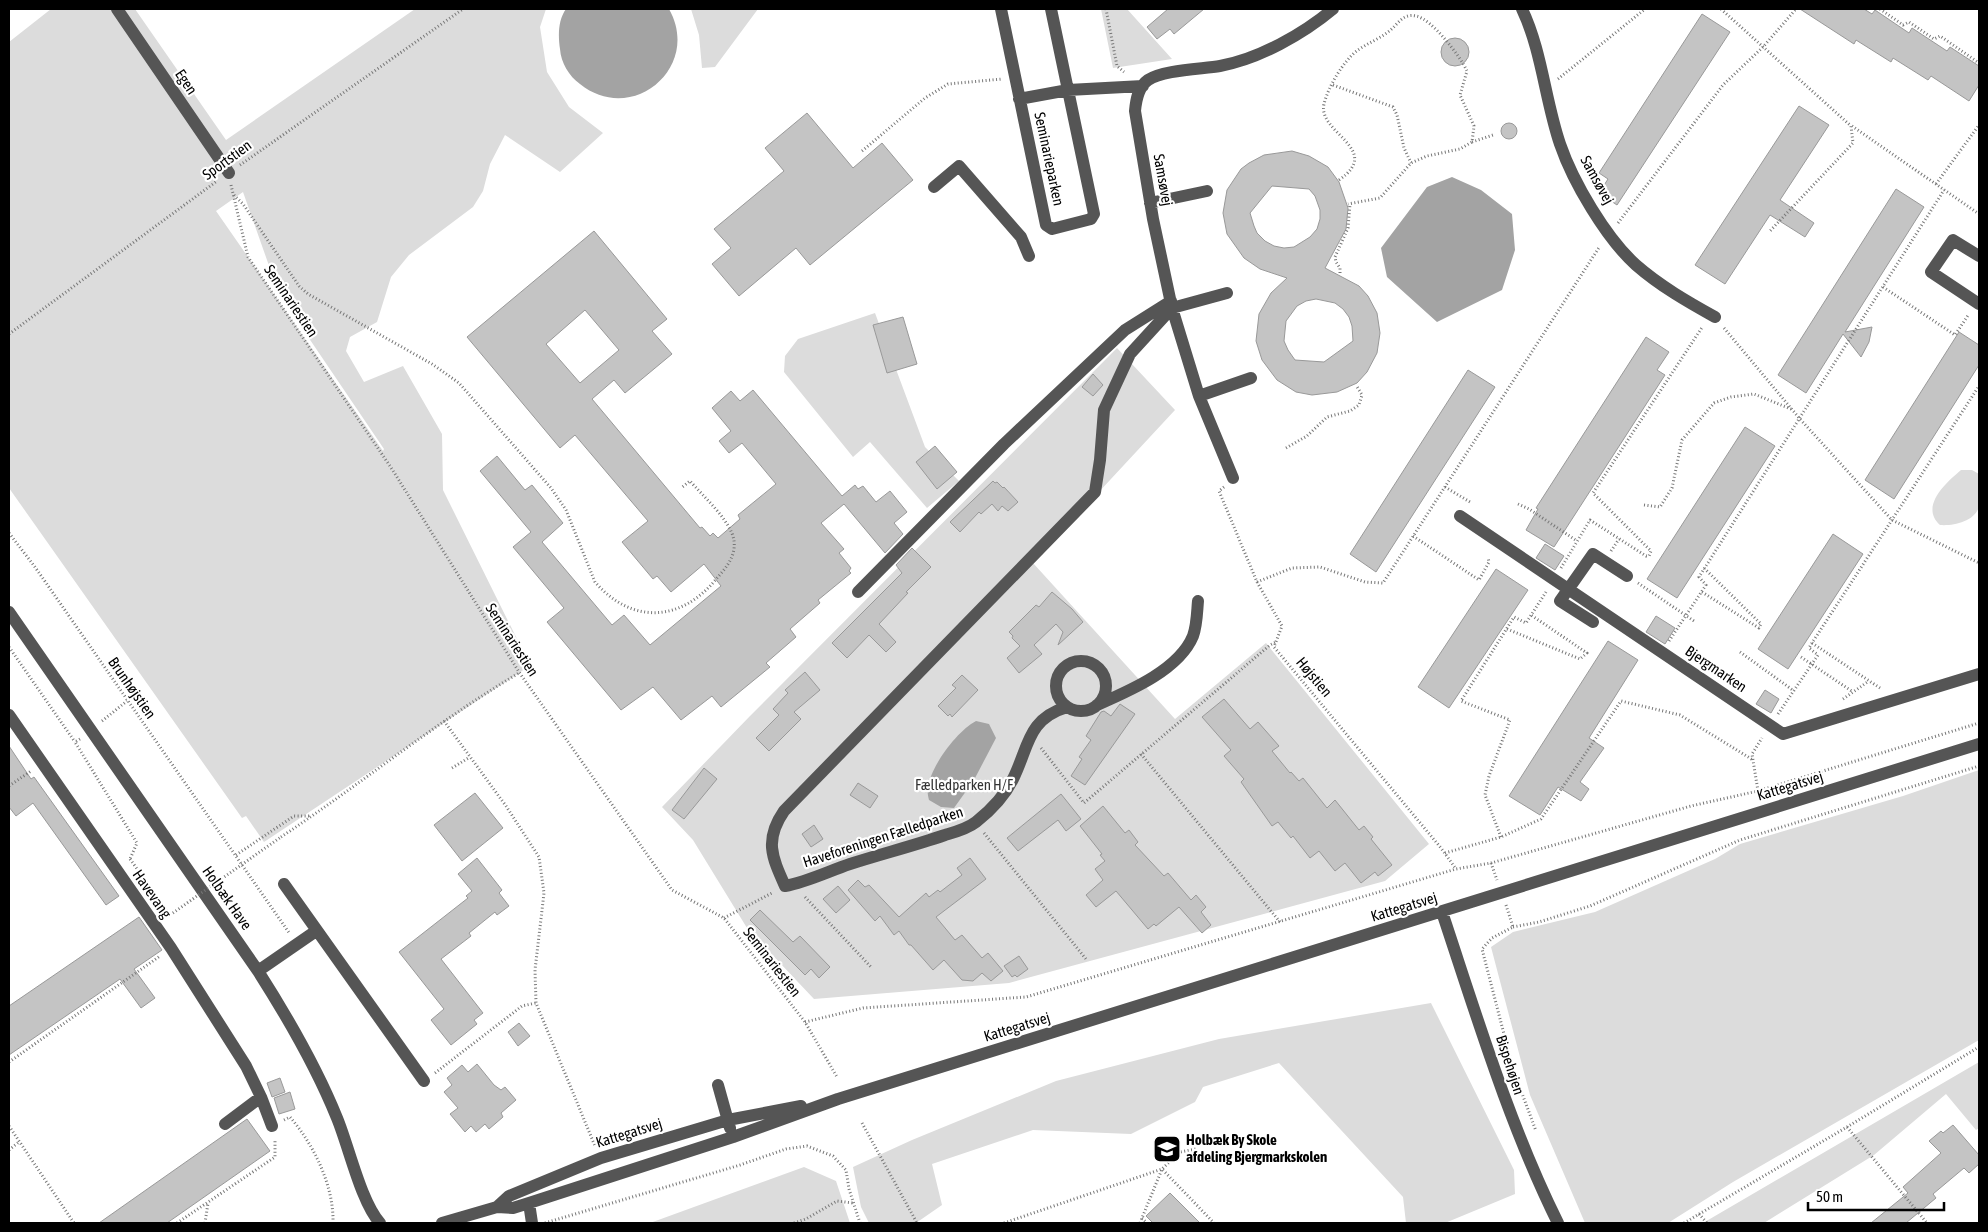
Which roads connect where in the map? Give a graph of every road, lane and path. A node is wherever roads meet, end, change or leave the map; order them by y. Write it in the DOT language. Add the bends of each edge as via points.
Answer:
graph roads {
  1 [pos="117,9"];
  2 [pos="463,9"];
  3 [pos="1000,9"];
  4 [pos="1051,9"];
  5 [pos="1106,9"];
  6 [pos="1333,9"];
  7 [pos="1522,9"];
  8 [pos="1645,9"];
  9 [pos="1721,9"];
  10 [pos="1796,9"];
  11 [pos="1880,9"];
  12 [pos="1763,47"];
  13 [pos="1979,63"];
  14 [pos="1015,78"];
  15 [pos="1332,85"];
  16 [pos="1143,86"];
  17 [pos="1545,88"];
  18 [pos="1068,90"];
  19 [pos="1019,99"];
  20 [pos="1852,126"];
  21 [pos="1979,126"];
  22 [pos="1493,136"];
  23 [pos="1472,142"];
  24 [pos="862,151"];
  25 [pos="1411,163"];
  26 [pos="228,173"];
  27 [pos="1339,180"];
  28 [pos="1936,184"];
  29 [pos="934,187"];
  30 [pos="1944,190"];
  31 [pos="1207,191"];
  32 [pos="233,194"];
  33 [pos="1150,203"];
  34 [pos="1979,214"];
  35 [pos="1770,231"];
  36 [pos="1608,234"];
  37 [pos="1029,256"];
  38 [pos="1979,256"];
  39 [pos="1340,273"];
  40 [pos="1883,287"];
  41 [pos="1227,294"];
  42 [pos="1978,303"];
  43 [pos="1171,304"];
  44 [pos="1713,316"];
  45 [pos="9,334"];
  46 [pos="1251,378"];
  47 [pos="1356,385"];
  48 [pos="1979,386"];
  49 [pos="1200,396"];
  50 [pos="1791,409"];
  51 [pos="1800,419"];
  52 [pos="1286,448"];
  53 [pos="1233,478"];
  54 [pos="1445,487"];
  55 [pos="681,488"];
  56 [pos="1470,502"];
  57 [pos="1518,504"];
  58 [pos="1644,504"];
  59 [pos="1460,516"];
  60 [pos="1892,520"];
  61 [pos="9,533"];
  62 [pos="1413,536"];
  63 [pos="1577,541"];
  64 [pos="1488,557"];
  65 [pos="1979,562"];
  66 [pos="1704,568"];
  67 [pos="1627,576"];
  68 [pos="1554,579"];
  69 [pos="1257,582"];
  70 [pos="1568,588"];
  71 [pos="858,592"];
  72 [pos="1702,592"];
  73 [pos="1198,601"];
  74 [pos="9,612"];
  75 [pos="1531,615"];
  76 [pos="1686,616"];
  77 [pos="1694,621"];
  78 [pos="1593,622"];
  79 [pos="1507,629"];
  80 [pos="1276,642"];
  81 [pos="1812,643"];
  82 [pos="9,647"];
  83 [pos="1662,652"];
  84 [pos="1740,652"];
  85 [pos="1801,658"];
  86 [pos="1812,665"];
  87 [pos="519,672"];
  88 [pos="1979,674"];
  89 [pos="1794,691"];
  90 [pos="1853,692"];
  91 [pos="1897,699"];
  92 [pos="1097,705"];
  93 [pos="1067,707"];
  94 [pos="9,715"];
  95 [pos="444,721"];
  96 [pos="1979,723"];
  97 [pos="1771,726"];
  98 [pos="1030,734"];
  99 [pos="75,742"];
  100 [pos="1979,744"];
  101 [pos="1140,754"];
  102 [pos="470,757"];
  103 [pos="1753,760"];
  104 [pos="42,763"];
  105 [pos="1979,766"];
  106 [pos="452,768"];
  107 [pos="9,786"];
  108 [pos="1758,791"];
  109 [pos="313,816"];
  110 [pos="976,823"];
  111 [pos="1501,837"];
  112 [pos="1445,853"];
  113 [pos="236,855"];
  114 [pos="130,859"];
  115 [pos="1456,869"];
  116 [pos="284,884"];
  117 [pos="789,885"];
  118 [pos="1502,894"];
  119 [pos="1442,912"];
  120 [pos="724,918"];
  121 [pos="1280,922"];
  122 [pos="1513,927"];
  123 [pos="316,931"];
  124 [pos="297,944"];
  125 [pos="171,948"];
  126 [pos="1086,958"];
  127 [pos="871,967"];
  128 [pos="258,971"];
  129 [pos="536,1003"];
  130 [pos="805,1022"];
  131 [pos="1979,1047"];
  132 [pos="9,1062"];
  133 [pos="837,1078"];
  134 [pos="424,1081"];
  135 [pos="718,1085"];
  136 [pos="261,1097"];
  137 [pos="838,1100"];
  138 [pos="728,1120"];
  139 [pos="862,1123"];
  140 [pos="225,1124"];
  141 [pos="9,1126"];
  142 [pos="272,1126"];
  143 [pos="1847,1127"];
  144 [pos="1536,1132"];
  145 [pos="733,1137"];
  146 [pos="19,1142"];
  147 [pos="9,1150"];
  148 [pos="1196,1150"];
  149 [pos="600,1158"];
  150 [pos="1162,1169"];
  151 [pos="208,1202"];
  152 [pos="529,1203"];
  153 [pos="853,1203"];
  154 [pos="497,1207"];
  155 [pos="1699,1214"];
  156 [pos="1142,1218"];
  157 [pos="74,1223"];
  158 [pos="177,1223"];
  159 [pos="205,1223"];
  160 [pos="333,1223"];
  161 [pos="380,1223"];
  162 [pos="442,1223"];
  163 [pos="532,1223"];
  164 [pos="545,1223"];
  165 [pos="794,1223"];
  166 [pos="860,1223"];
  167 [pos="917,1223"];
  168 [pos="1004,1223"];
  169 [pos="1140,1223"];
  170 [pos="1147,1223"];
  171 [pos="1214,1223"];
  172 [pos="1558,1223"];
  173 [pos="1684,1223"];
  174 [pos="1707,1223"];
  175 [pos="1927,1223"];
  1 -- 26 [label="street, Egen"];
  2 -- 26 [label="path, Sportstien"];
  3 -- 14 [label="street, Seminarieparken"];
  4 -- 18 [label="street, Seminarieparken"];
  5 -- 16 [label="path" via="1118,66"];
  6 -- 16 [label="street" via="1310,27 1270,48 1222,65 1163,74 1148,80"];
  7 -- 17 [label="street, Samsøvej" via="1538,52"];
  8 -- 17 [label="path"];
  9 -- 12 [label="path"];
  10 -- 12 [label="path"];
  11 -- 13 [label="path" via="1903,25 1909,22 1934,40 1940,36"];
  12 -- 20 [label="path"];
  12 -- 36 [label="path" via="1723,85"];
  14 -- 19 [label="street, Seminarieparken"];
  14 -- 24 [label="path" via="948,84 925,98"];
  15 -- 23 [label="path" via="1340,69 1357,50 1386,33 1405,16 1422,17 1440,34 1467,71 1460,95 1474,126"];
  15 -- 25 [label="path" via="1393,108"];
  15 -- 27 [label="path" via="1324,103 1325,117 1347,142 1354,158 1352,168"];
  16 -- 18 [label="street, Seminarieparken"];
  16 -- 33 [label="street, Samsøvej" via="1136,98 1135,111"];
  17 -- 36 [label="street, Samsøvej" via="1560,144"];
  18 -- 19 [label="street, Seminarieparken"];
  18 -- 19 [label="street, Seminarieparken" via="1094,214 1091,219 1052,229 1046,225"];
  20 -- 28 [label="path"];
  20 -- 35 [label="path" via="1853,143"];
  21 -- 28 [label="path"];
  22 -- 23 [label="path"];
  23 -- 25 [label="path" via="1460,149"];
  25 -- 39 [label="path" via="1380,198 1349,204 1348,228 1335,257"];
  26 -- 32 [label="path, Seminariestien"];
  26 -- 45 [label="path, Sportstien"];
  28 -- 30 [label="path"];
  29 -- 37 [label="street" via="959,166 1021,237"];
  30 -- 34 [label="path"];
  30 -- 40 [label="path"];
  31 -- 33 [label="street"];
  32 -- 55 [label="path" via="308,294 432,364 459,383 551,488 566,510 594,582 639,612 666,613 698,597 716,580 734,553 730,528 690,481"];
  32 -- 87 [label="path, Seminariestien" via="248,257 390,466"];
  33 -- 43 [label="street, Samsøvej"];
  36 -- 44 [label="street, Samsøvej" via="1636,265"];
  36 -- 54 [label="path"];
  38 -- 42 [label="street" via="1953,240 1931,272"];
  40 -- 42 [label="path" via="1955,335"];
  40 -- 51 [label="path"];
  41 -- 43 [label="street"];
  43 -- 49 [label="street, Samsøvej"];
  43 -- 71 [label="street" via="1125,330 1004,444"];
  43 -- 117 [label="street" via="1130,354 1104,410 1095,492 780,817 771,847 775,863"];
  44 -- 50 [label="path"];
  44 -- 63 [label="path" via="1593,493 1651,551 1649,556 1590,520"];
  46 -- 49 [label="street"];
  47 -- 52 [label="path" via="1362,394 1359,405 1327,417 1307,436"];
  48 -- 60 [label="path"];
  49 -- 53 [label="street, Samsøvej"];
  50 -- 51 [label="path"];
  50 -- 58 [label="path" via="1754,394 1714,403 1682,440 1672,488 1660,506"];
  51 -- 60 [label="path"];
  51 -- 66 [label="path"];
  53 -- 69 [label="path" via="1219,491"];
  54 -- 56 [label="path"];
  54 -- 62 [label="path"];
  57 -- 63 [label="path"];
  59 -- 68 [label="street, Bjergmarken"];
  60 -- 65 [label="path"];
  60 -- 81 [label="path"];
  61 -- 113 [label="path, Brunhøjstien"];
  62 -- 64 [label="path" via="1478,580 1489,562"];
  62 -- 69 [label="path" via="1383,582 1364,582 1320,567 1292,568"];
  63 -- 68 [label="path"];
  66 -- 72 [label="path" via="1699,577 1706,585"];
  66 -- 72 [label="path" via="1761,624 1759,628"];
  67 -- 70 [label="street" via="1593,554"];
  67 -- 76 [label="path"];
  68 -- 70 [label="street, Bjergmarken"];
  68 -- 75 [label="path"];
  69 -- 80 [label="path" via="1282,626"];
  70 -- 78 [label="street" via="1560,601"];
  70 -- 83 [label="street, Bjergmarken"];
  72 -- 76 [label="path"];
  73 -- 92 [label="street" via="1194,632 1181,653 1148,681"];
  74 -- 128 [label="street, Holbæk Have"];
  75 -- 79 [label="path" via="1526,623 1514,617"];
  75 -- 79 [label="path" via="1587,653 1580,659"];
  76 -- 77 [label="path"];
  76 -- 83 [label="path"];
  79 -- 111 [label="path" via="1461,701 1510,720 1485,794"];
  80 -- 101 [label="path"];
  80 -- 112 [label="path, Højstien" via="1274,647"];
  81 -- 86 [label="path" via="1809,648 1818,655"];
  81 -- 91 [label="path"];
  82 -- 99 [label="path"];
  83 -- 97 [label="street, Bjergmarken"];
  84 -- 89 [label="path"];
  85 -- 86 [label="path"];
  86 -- 89 [label="path"];
  86 -- 90 [label="path"];
  87 -- 95 [label="path"];
  87 -- 120 [label="path, Seminariestien" via="672,890"];
  88 -- 91 [label="street, Bjergmarken"];
  89 -- 97 [label="path"];
  91 -- 97 [label="street, Bjergmarken" via="1783,734"];
  92 -- 93 [label="street" via="1083,711"];
  92 -- 93 [label="street" via="1105,692 1104,676 1093,664 1077,661 1062,669 1055,685 1060,701"];
  93 -- 98 [label="street" via="1047,715"];
  94 -- 104 [label="street, Havevang"];
  95 -- 102 [label="path"];
  95 -- 109 [label="path"];
  96 -- 108 [label="path"];
  97 -- 103 [label="path" via="1752,754"];
  98 -- 101 [label="path" via="1084,803"];
  98 -- 110 [label="street, Haveforeningen Fælledparken" via="1006,791"];
  100 -- 118 [label="street, Kattegatsvej"];
  101 -- 121 [label="path"];
  102 -- 106 [label="path"];
  102 -- 129 [label="path" via="539,857 544,893 535,970"];
  103 -- 108 [label="path"];
  103 -- 111 [label="path" via="1680,715 1621,701 1541,819"];
  104 -- 107 [label="path"];
  104 -- 125 [label="street, Havevang"];
  105 -- 122 [label="path" via="1740,840 1590,906"];
  108 -- 115 [label="path" via="1691,806 1491,863"];
  109 -- 113 [label="path" via="294,816"];
  109 -- 114 [label="path, bridge" via="170,915"];
  110 -- 117 [label="street, Haveforeningen Fælledparken"];
  110 -- 126 [label="path"];
  111 -- 112 [label="path"];
  112 -- 115 [label="path, Højstien"];
  113 -- 124 [label="path, Brunhøjstien"];
  115 -- 121 [label="path"];
  116 -- 123 [label="street"];
  117 -- 120 [label="path"];
  117 -- 127 [label="path"];
  118 -- 119 [label="street, Kattegatsvej"];
  118 -- 122 [label="path"];
  119 -- 137 [label="street, Kattegatsvej"];
  119 -- 172 [label="street, Bispehøjen" via="1507,1107"];
  120 -- 130 [label="path, Seminariestien"];
  121 -- 130 [label="path" via="1026,997 864,1008"];
  122 -- 144 [label="path" via="1492,938 1482,949 1513,1069"];
  123 -- 124 [label="street"];
  123 -- 134 [label="street"];
  124 -- 128 [label="street"];
  125 -- 132 [label="path"];
  125 -- 136 [label="street, Havevang" via="246,1066"];
  128 -- 161 [label="street, Holbæk Have" via="286,1014 325,1091 367,1202"];
  129 -- 134 [label="path" via="522,1006"];
  129 -- 149 [label="path"];
  130 -- 133 [label="path, Seminariestien"];
  131 -- 143 [label="path"];
  135 -- 138 [label="street"];
  136 -- 140 [label="street"];
  136 -- 142 [label="street, Havevang"];
  137 -- 138 [label="street, Kattegatsvej"];
  137 -- 145 [label="street, Kattegatsvej"];
  138 -- 145 [label="street"];
  138 -- 149 [label="street, Kattegatsvej"];
  139 -- 167 [label="path"];
  141 -- 146 [label="path"];
  142 -- 151 [label="path" via="275,1157"];
  142 -- 160 [label="path" via="290,1117 304,1133 328,1186"];
  143 -- 155 [label="path"];
  143 -- 175 [label="path"];
  145 -- 152 [label="street, Kattegatsvej"];
  146 -- 147 [label="path"];
  146 -- 157 [label="path"];
  148 -- 150 [label="path" via="1180,1152"];
  149 -- 154 [label="street, Kattegatsvej" via="510,1196"];
  150 -- 156 [label="path"];
  150 -- 168 [label="path"];
  150 -- 171 [label="path"];
  151 -- 158 [label="path"];
  151 -- 159 [label="path"];
  152 -- 154 [label="street, Kattegatsvej" via="513,1208"];
  152 -- 163 [label="street"];
  153 -- 164 [label="path" via="846,1170 833,1156 806,1146 786,1149"];
  153 -- 165 [label="path" via="836,1201"];
  153 -- 166 [label="path"];
  154 -- 162 [label="street, Kattegatsvej"];
  155 -- 173 [label="path"];
  155 -- 174 [label="path"];
  156 -- 169 [label="path"];
  156 -- 170 [label="path"];
}
